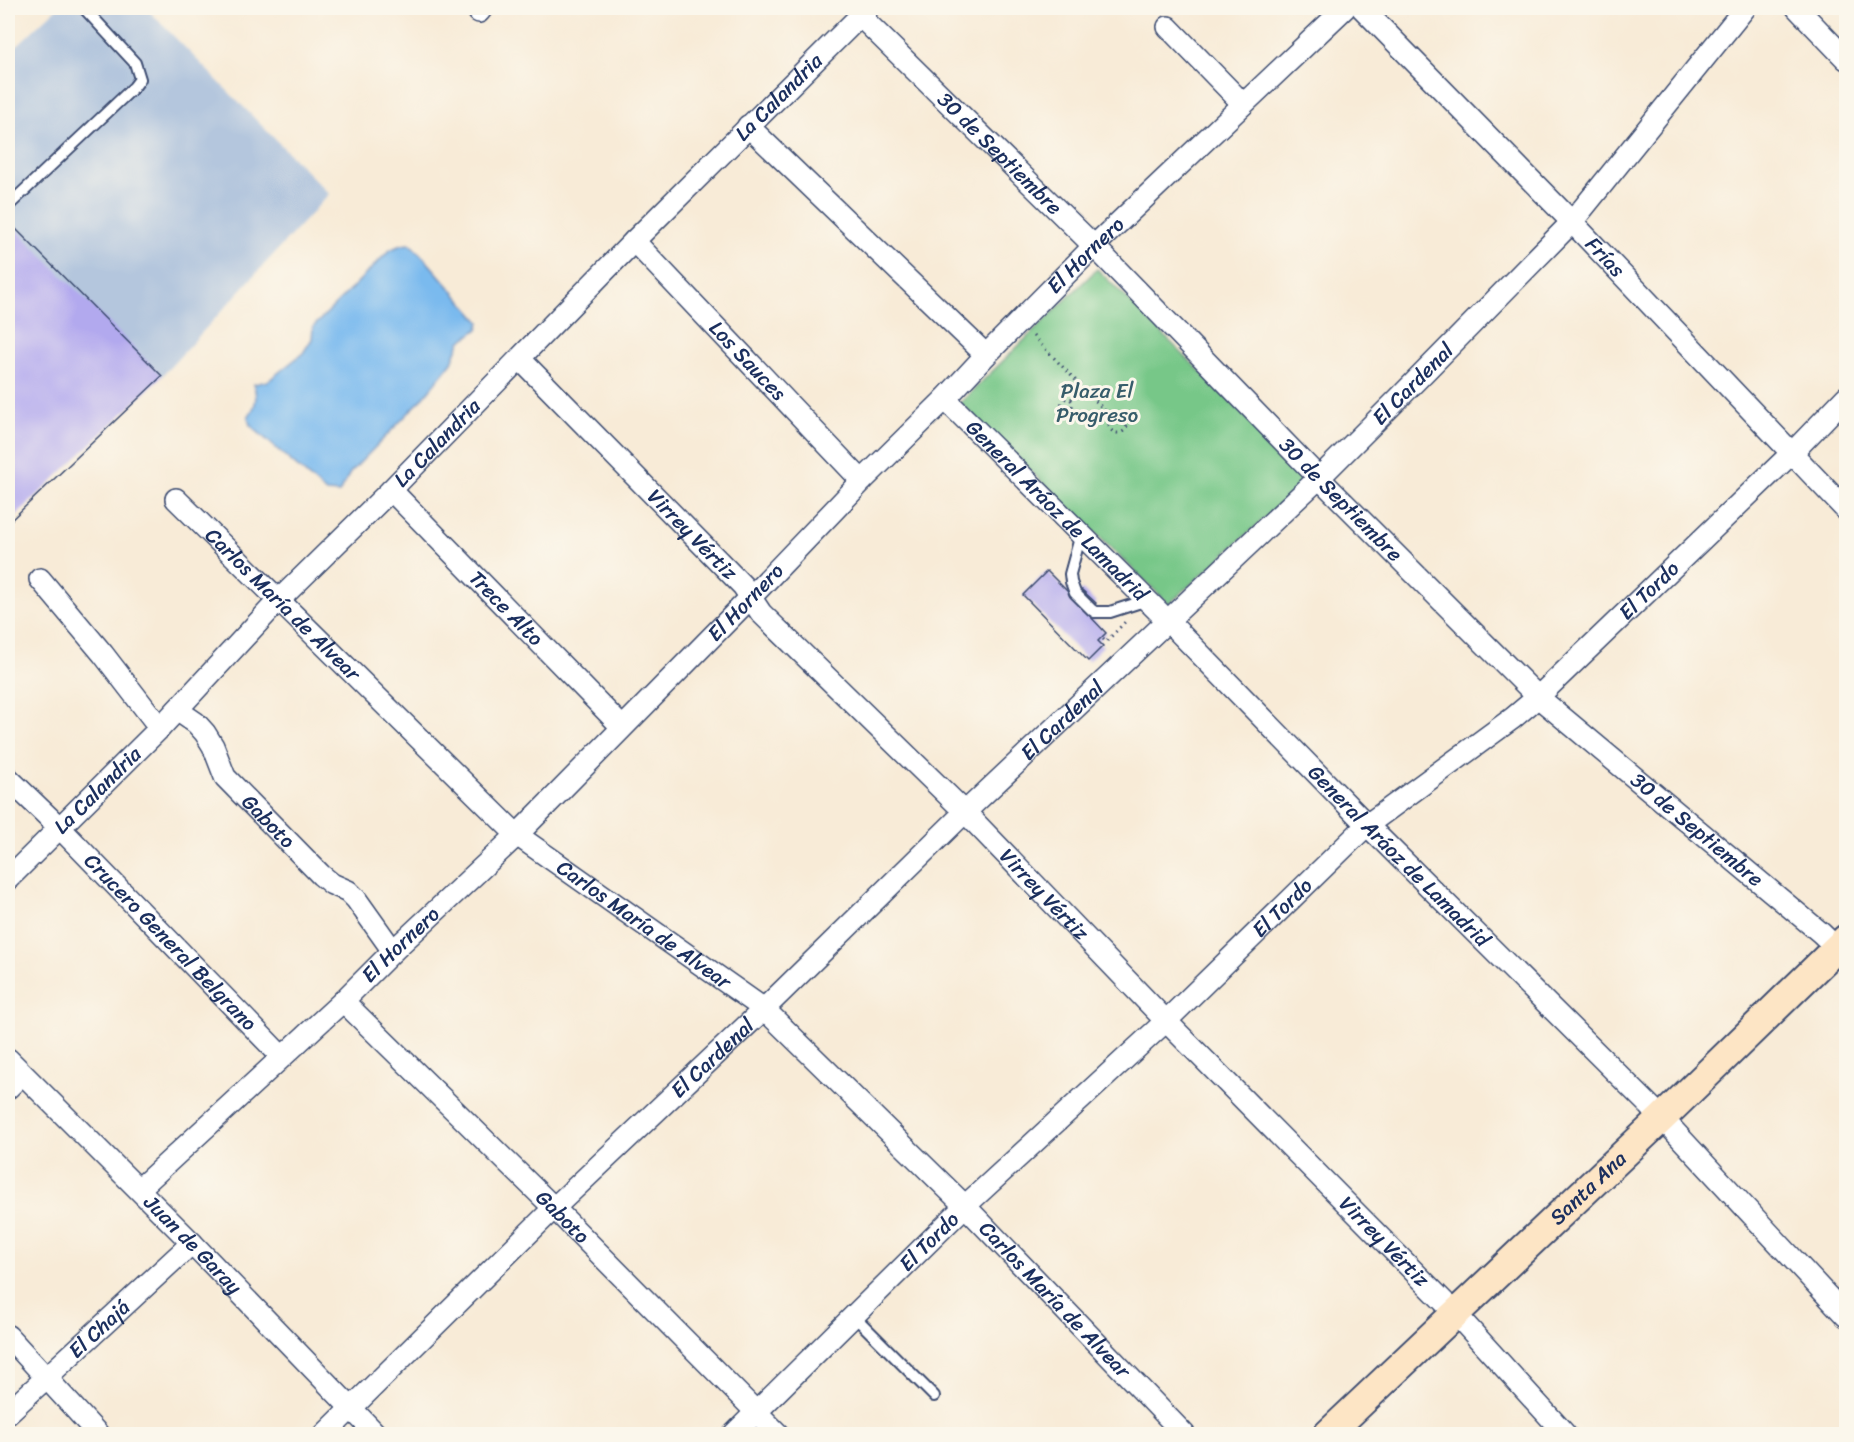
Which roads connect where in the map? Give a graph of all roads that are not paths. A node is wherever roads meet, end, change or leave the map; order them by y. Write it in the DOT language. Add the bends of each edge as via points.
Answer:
graph roads {
  1 [pos="84,8"];
  2 [pos="1345,8"];
  3 [pos="1362,8"];
  4 [pos="1745,8"];
  5 [pos="1797,8"];
  6 [pos="864,12"];
  7 [pos="1168,27"];
  8 [pos="1846,59"];
  9 [pos="1243,104"];
  10 [pos="748,126"];
  11 [pos="10,204"];
  12 [pos="1572,222"];
  13 [pos="634,242"];
  14 [pos="1094,246"];
  15 [pos="986,355"];
  16 [pos="520,359"];
  17 [pos="1846,397"];
  18 [pos="945,399"];
  19 [pos="1792,453"];
  20 [pos="1319,478"];
  21 [pos="862,481"];
  22 [pos="391,490"];
  23 [pos="176,499"];
  24 [pos="1846,510"];
  25 [pos="1081,534"];
  26 [pos="40,579"];
  27 [pos="750,598"];
  28 [pos="1147,600"];
  29 [pos="278,601"];
  30 [pos="1168,621"];
  31 [pos="1538,697"];
  32 [pos="177,710"];
  33 [pos="622,727"];
  34 [pos="160,728"];
  35 [pos="8,778"];
  36 [pos="964,812"];
  37 [pos="1367,825"];
  38 [pos="60,828"];
  39 [pos="517,835"];
  40 [pos="8,879"];
  41 [pos="1843,948"];
  42 [pos="393,951"];
  43 [pos="343,1001"];
  44 [pos="764,1009"];
  45 [pos="1166,1021"];
  46 [pos="282,1057"];
  47 [pos="12,1074"];
  48 [pos="1662,1118"];
  49 [pos="139,1189"];
  50 [pos="965,1206"];
  51 [pos="554,1208"];
  52 [pos="192,1243"];
  53 [pos="1455,1313"];
  54 [pos="854,1316"];
  55 [pos="1846,1316"];
  56 [pos="8,1336"];
  57 [pos="46,1377"];
  58 [pos="934,1396"];
  59 [pos="352,1409"];
  60 [pos="757,1412"];
  61 [pos="8,1413"];
  62 [pos="98,1434"];
  63 [pos="325,1434"];
  64 [pos="376,1434"];
  65 [pos="734,1434"];
  66 [pos="778,1434"];
  67 [pos="1184,1434"];
  68 [pos="1328,1434"];
  69 [pos="1565,1434"];
  1 -- 11 [label="lane" via="135,63 140,79"];
  2 -- 9 [label="street, El Hornero"];
  3 -- 12 [label="street, Frías"];
  4 -- 12 [label="street, El Cardenal"];
  5 -- 8 [label="street"];
  6 -- 10 [label="street, La Calandria"];
  6 -- 14 [label="street, 30 de Septiembre"];
  7 -- 9 [label="street"];
  9 -- 14 [label="street, El Hornero"];
  10 -- 13 [label="street, La Calandria"];
  10 -- 15 [label="street"];
  12 -- 19 [label="street, Frías"];
  12 -- 20 [label="street, El Cardenal"];
  13 -- 16 [label="street, La Calandria"];
  13 -- 21 [label="street, Los Sauces"];
  14 -- 15 [label="street, El Hornero"];
  14 -- 20 [label="street, 30 de Septiembre"];
  15 -- 18 [label="street, El Hornero"];
  16 -- 22 [label="street, La Calandria"];
  16 -- 27 [label="street, Virrey Vértiz" via="743,586"];
  17 -- 19 [label="street, El Tordo"];
  18 -- 21 [label="street, El Hornero"];
  18 -- 25 [label="street, General Aráoz de Lamadrid"];
  19 -- 24 [label="street, Frías"];
  19 -- 31 [label="street, El Tordo"];
  20 -- 30 [label="street, El Cardenal"];
  20 -- 31 [label="street, 30 de Septiembre"];
  21 -- 27 [label="street, El Hornero"];
  22 -- 29 [label="street, La Calandria"];
  22 -- 33 [label="street, Trece Alto"];
  23 -- 29 [label="street, Carlos María de Alvear"];
  25 -- 28 [label="street, General Aráoz de Lamadrid"];
  25 -- 28 [label="lane" via="1071,582 1075,593 1092,610 1110,612"];
  26 -- 34 [label="street"];
  27 -- 33 [label="street, El Hornero"];
  27 -- 36 [label="street, Virrey Vértiz"];
  28 -- 30 [label="street, General Aráoz de Lamadrid"];
  29 -- 32 [label="street, La Calandria"];
  29 -- 39 [label="street, Carlos María de Alvear"];
  30 -- 36 [label="street, El Cardenal"];
  30 -- 37 [label="street, General Aráoz de Lamadrid"];
  31 -- 37 [label="street, El Tordo"];
  31 -- 41 [label="street, 30 de Septiembre"];
  32 -- 34 [label="street, La Calandria"];
  32 -- 42 [label="street, Gaboto" via="205,733 225,777 321,875 356,899"];
  33 -- 39 [label="street, El Hornero"];
  34 -- 38 [label="street, La Calandria"];
  35 -- 38 [label="street, Crucero General Belgrano"];
  36 -- 44 [label="street, El Cardenal"];
  36 -- 45 [label="street, Virrey Vértiz"];
  37 -- 45 [label="street, El Tordo"];
  37 -- 48 [label="street, General Aráoz de Lamadrid"];
  38 -- 40 [label="street, La Calandria"];
  38 -- 46 [label="street, Crucero General Belgrano"];
  39 -- 42 [label="street, El Hornero"];
  39 -- 44 [label="street, Carlos María de Alvear"];
  41 -- 48 [label="street, Santa Ana"];
  42 -- 43 [label="street, El Hornero"];
  43 -- 46 [label="street, El Hornero"];
  43 -- 51 [label="street, Gaboto"];
  44 -- 50 [label="street, Carlos María de Alvear"];
  44 -- 51 [label="street, El Cardenal"];
  45 -- 50 [label="street, El Tordo"];
  45 -- 53 [label="street, Virrey Vértiz"];
  46 -- 49 [label="street, El Hornero"];
  47 -- 49 [label="street, Juan de Garay"];
  48 -- 53 [label="street, Santa Ana"];
  48 -- 55 [label="street, General Aráoz de Lamadrid"];
  49 -- 52 [label="street, Juan de Garay"];
  50 -- 54 [label="street, El Tordo"];
  50 -- 67 [label="street, Carlos María de Alvear"];
  51 -- 59 [label="street, El Cardenal"];
  51 -- 60 [label="street, Gaboto"];
  52 -- 57 [label="street, El Chajá"];
  52 -- 59 [label="street, Juan de Garay"];
  53 -- 68 [label="street, Santa Ana"];
  53 -- 69 [label="street, Virrey Vértiz"];
  54 -- 58 [label="lane"];
  54 -- 60 [label="street, El Tordo"];
  56 -- 57 [label="street"];
  57 -- 61 [label="street, El Chajá"];
  57 -- 62 [label="street"];
  59 -- 63 [label="street, El Cardenal"];
  59 -- 64 [label="street, Juan de Garay"];
  60 -- 65 [label="street, El Tordo"];
  60 -- 66 [label="street, Gaboto"];
}
